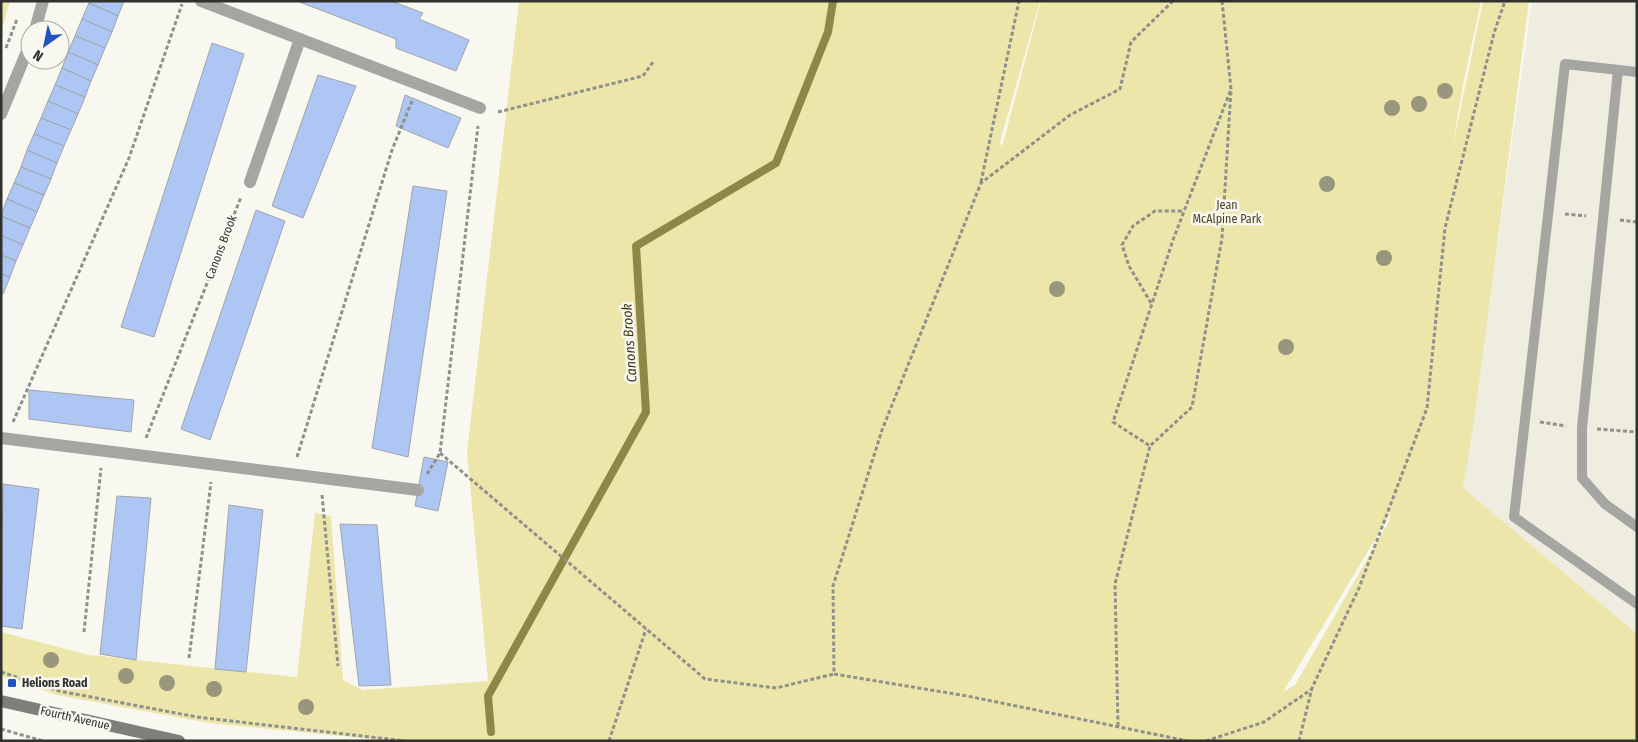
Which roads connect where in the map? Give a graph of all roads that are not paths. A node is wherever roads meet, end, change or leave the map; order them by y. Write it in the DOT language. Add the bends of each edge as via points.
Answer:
graph roads {
  1 [pos="43,1"];
  2 [pos="201,1"];
  3 [pos="38,20"];
  4 [pos="300,40"];
  5 [pos="20,68"];
  6 [pos="1618,70"];
  7 [pos="1637,72"];
  8 [pos="480,108"];
  9 [pos="1,114"];
  10 [pos="250,182"];
  11 [pos="3,438"];
  12 [pos="418,490"];
  13 [pos="1637,527"];
  14 [pos="1637,604"];
  15 [pos="1,701"];
  16 [pos="178,741"];
  1 -- 3 [label="street"];
  2 -- 4 [label="street"];
  4 -- 8 [label="street"];
  4 -- 10 [label="street"];
  5 -- 9 [label="street"];
  6 -- 7 [label="lane"];
  6 -- 13 [label="lane" via="1582,428 1582,478 1605,504"];
  6 -- 14 [label="lane" via="1565,64 1514,517"];
  11 -- 12 [label="street"];
  15 -- 16 [label="street, Fourth Avenue"];
}
